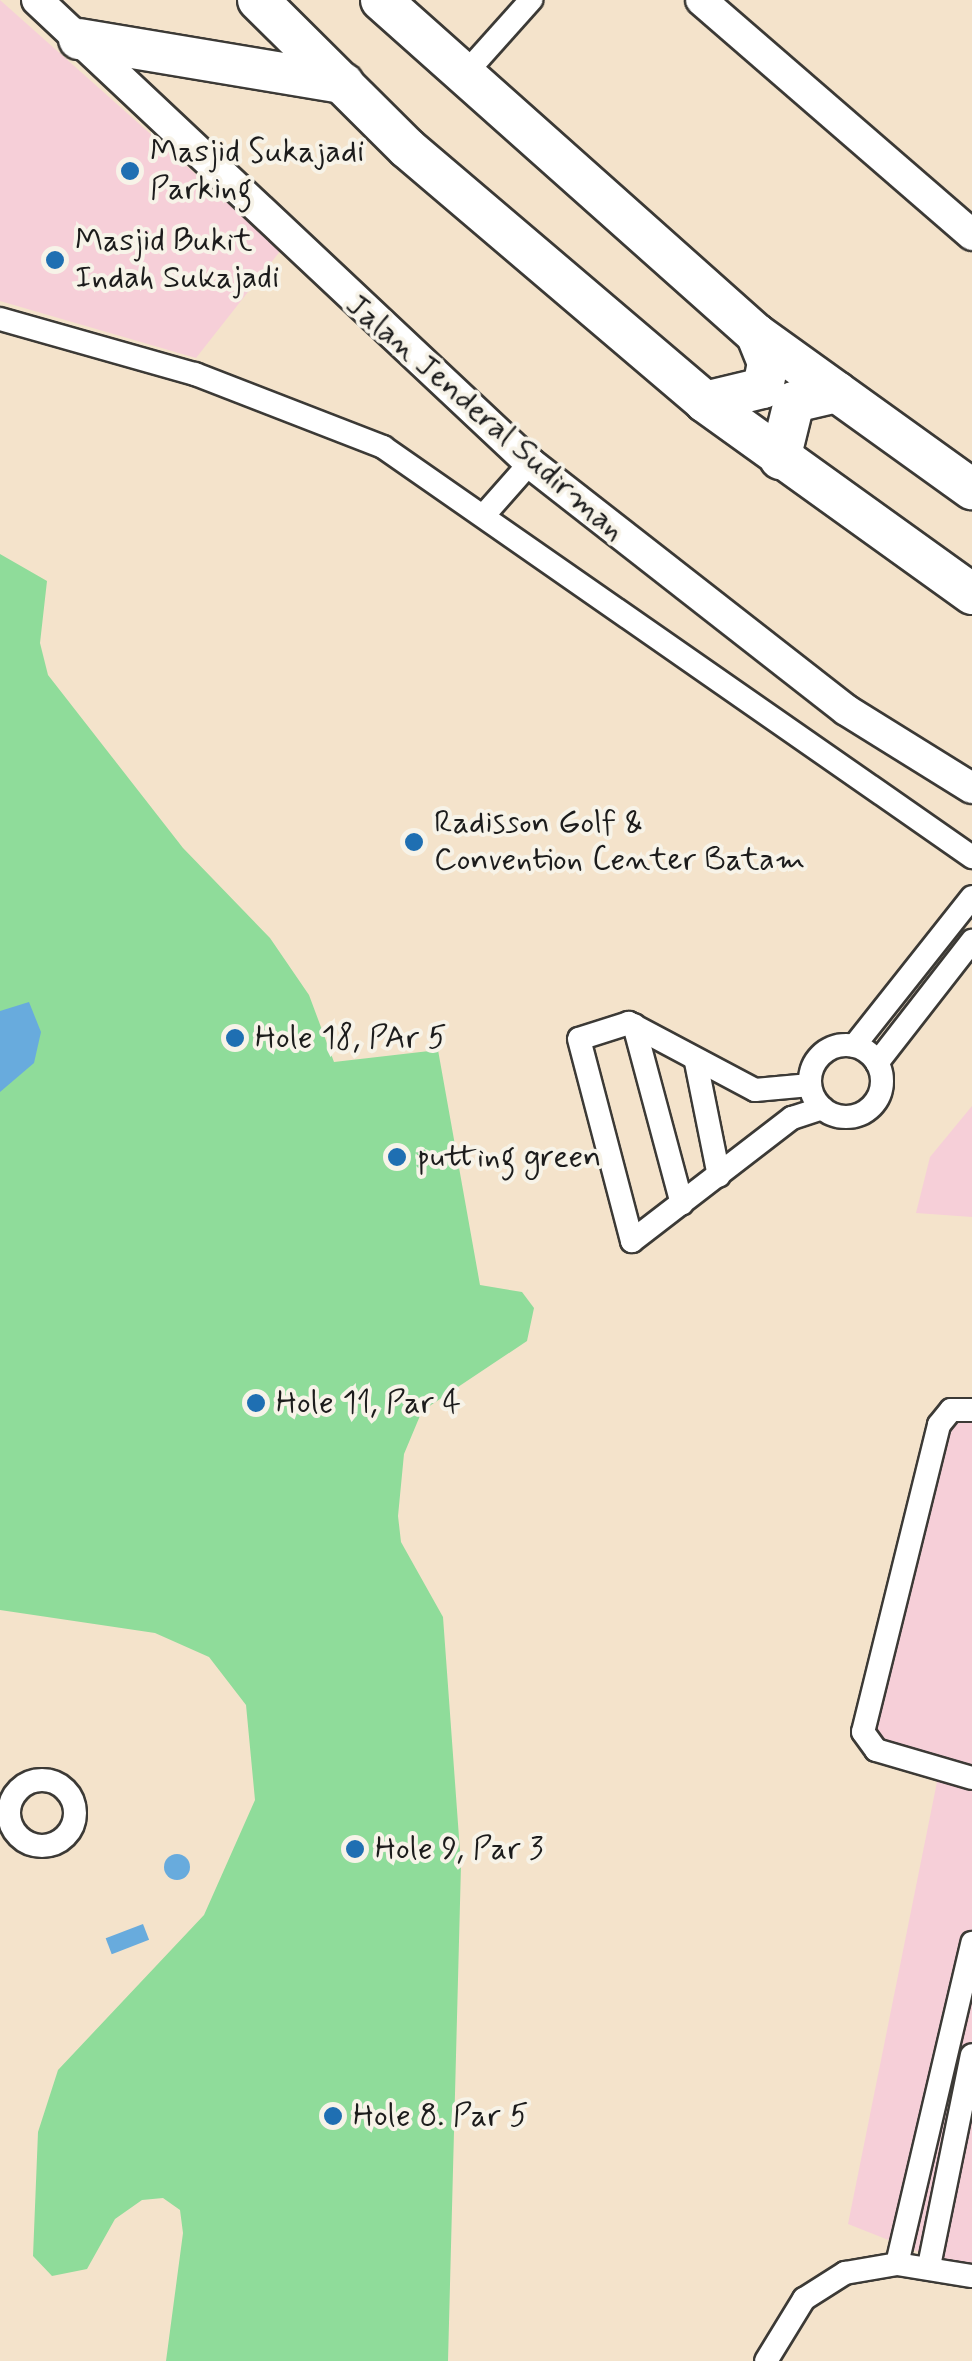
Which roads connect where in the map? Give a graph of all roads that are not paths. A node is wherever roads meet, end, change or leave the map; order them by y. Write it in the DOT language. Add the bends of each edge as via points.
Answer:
graph roads {
  1 [pos="37,0"];
  2 [pos="258,0"];
  3 [pos="381,0"];
  4 [pos="531,0"];
  5 [pos="701,0"];
  6 [pos="79,40"];
  7 [pos="464,75"];
  8 [pos="343,84"];
  9 [pos="972,235"];
  10 [pos="0,319"];
  11 [pos="756,334"];
  12 [pos="837,392"];
  13 [pos="705,402"];
  14 [pos="780,459"];
  15 [pos="530,462"];
  16 [pos="972,489"];
  17 [pos="484,515"];
  18 [pos="972,594"];
  19 [pos="972,788"];
  20 [pos="972,858"];
  21 [pos="972,897"];
  22 [pos="972,941"];
  23 [pos="634,1025"];
  24 [pos="854,1046"];
  25 [pos="696,1062"];
  26 [pos="876,1063"];
  27 [pos="810,1086"];
  28 [pos="822,1108"];
  29 [pos="719,1176"];
  30 [pos="682,1204"];
  31 [pos="972,1410"];
  32 [pos="972,1778"];
  33 [pos="972,1943"];
  34 [pos="972,2055"];
  35 [pos="897,2264"];
  36 [pos="930,2266"];
  37 [pos="972,2276"];
  38 [pos="766,2361"];
  1 -- 6 [label="street, Jalan Jenderal Sudirman"];
  2 -- 8 [label="highway"];
  3 -- 7 [label="highway"];
  4 -- 7 [label="street"];
  5 -- 9 [label="street"];
  6 -- 8 [label="highway"];
  6 -- 15 [label="street, Jalan Jenderal Sudirman"];
  7 -- 11 [label="highway"];
  8 -- 13 [label="highway"];
  10 -- 17 [label="street" via="196,374 383,447"];
  11 -- 12 [label="highway"];
  11 -- 13 [label="highway" via="768,363 762,388"];
  12 -- 14 [label="highway" via="794,402"];
  12 -- 16 [label="highway"];
  13 -- 14 [label="highway"];
  14 -- 18 [label="highway"];
  15 -- 17 [label="street"];
  15 -- 19 [label="street, Jalan Jenderal Sudirman" via="846,710"];
  17 -- 20 [label="street" via="730,697"];
  21 -- 24 [label="street"];
  22 -- 26 [label="street"];
  23 -- 25 [label="street"];
  23 -- 30 [label="street"];
  23 -- 30 [label="street" via="579,1039 632,1241"];
  24 -- 26 [label="street"];
  24 -- 27 [label="street" via="822,1054"];
  25 -- 27 [label="street" via="755,1090"];
  25 -- 29 [label="street"];
  26 -- 28 [label="street" via="879,1096 864,1112"];
  27 -- 28 [label="street"];
  28 -- 29 [label="street" via="792,1118"];
  29 -- 30 [label="street"];
  31 -- 32 [label="street" via="951,1410 940,1425 863,1732 876,1750"];
  33 -- 35 [label="street"];
  34 -- 36 [label="street"];
  35 -- 36 [label="street"];
  35 -- 38 [label="street" via="846,2273 804,2299"];
  36 -- 37 [label="street"];
}
